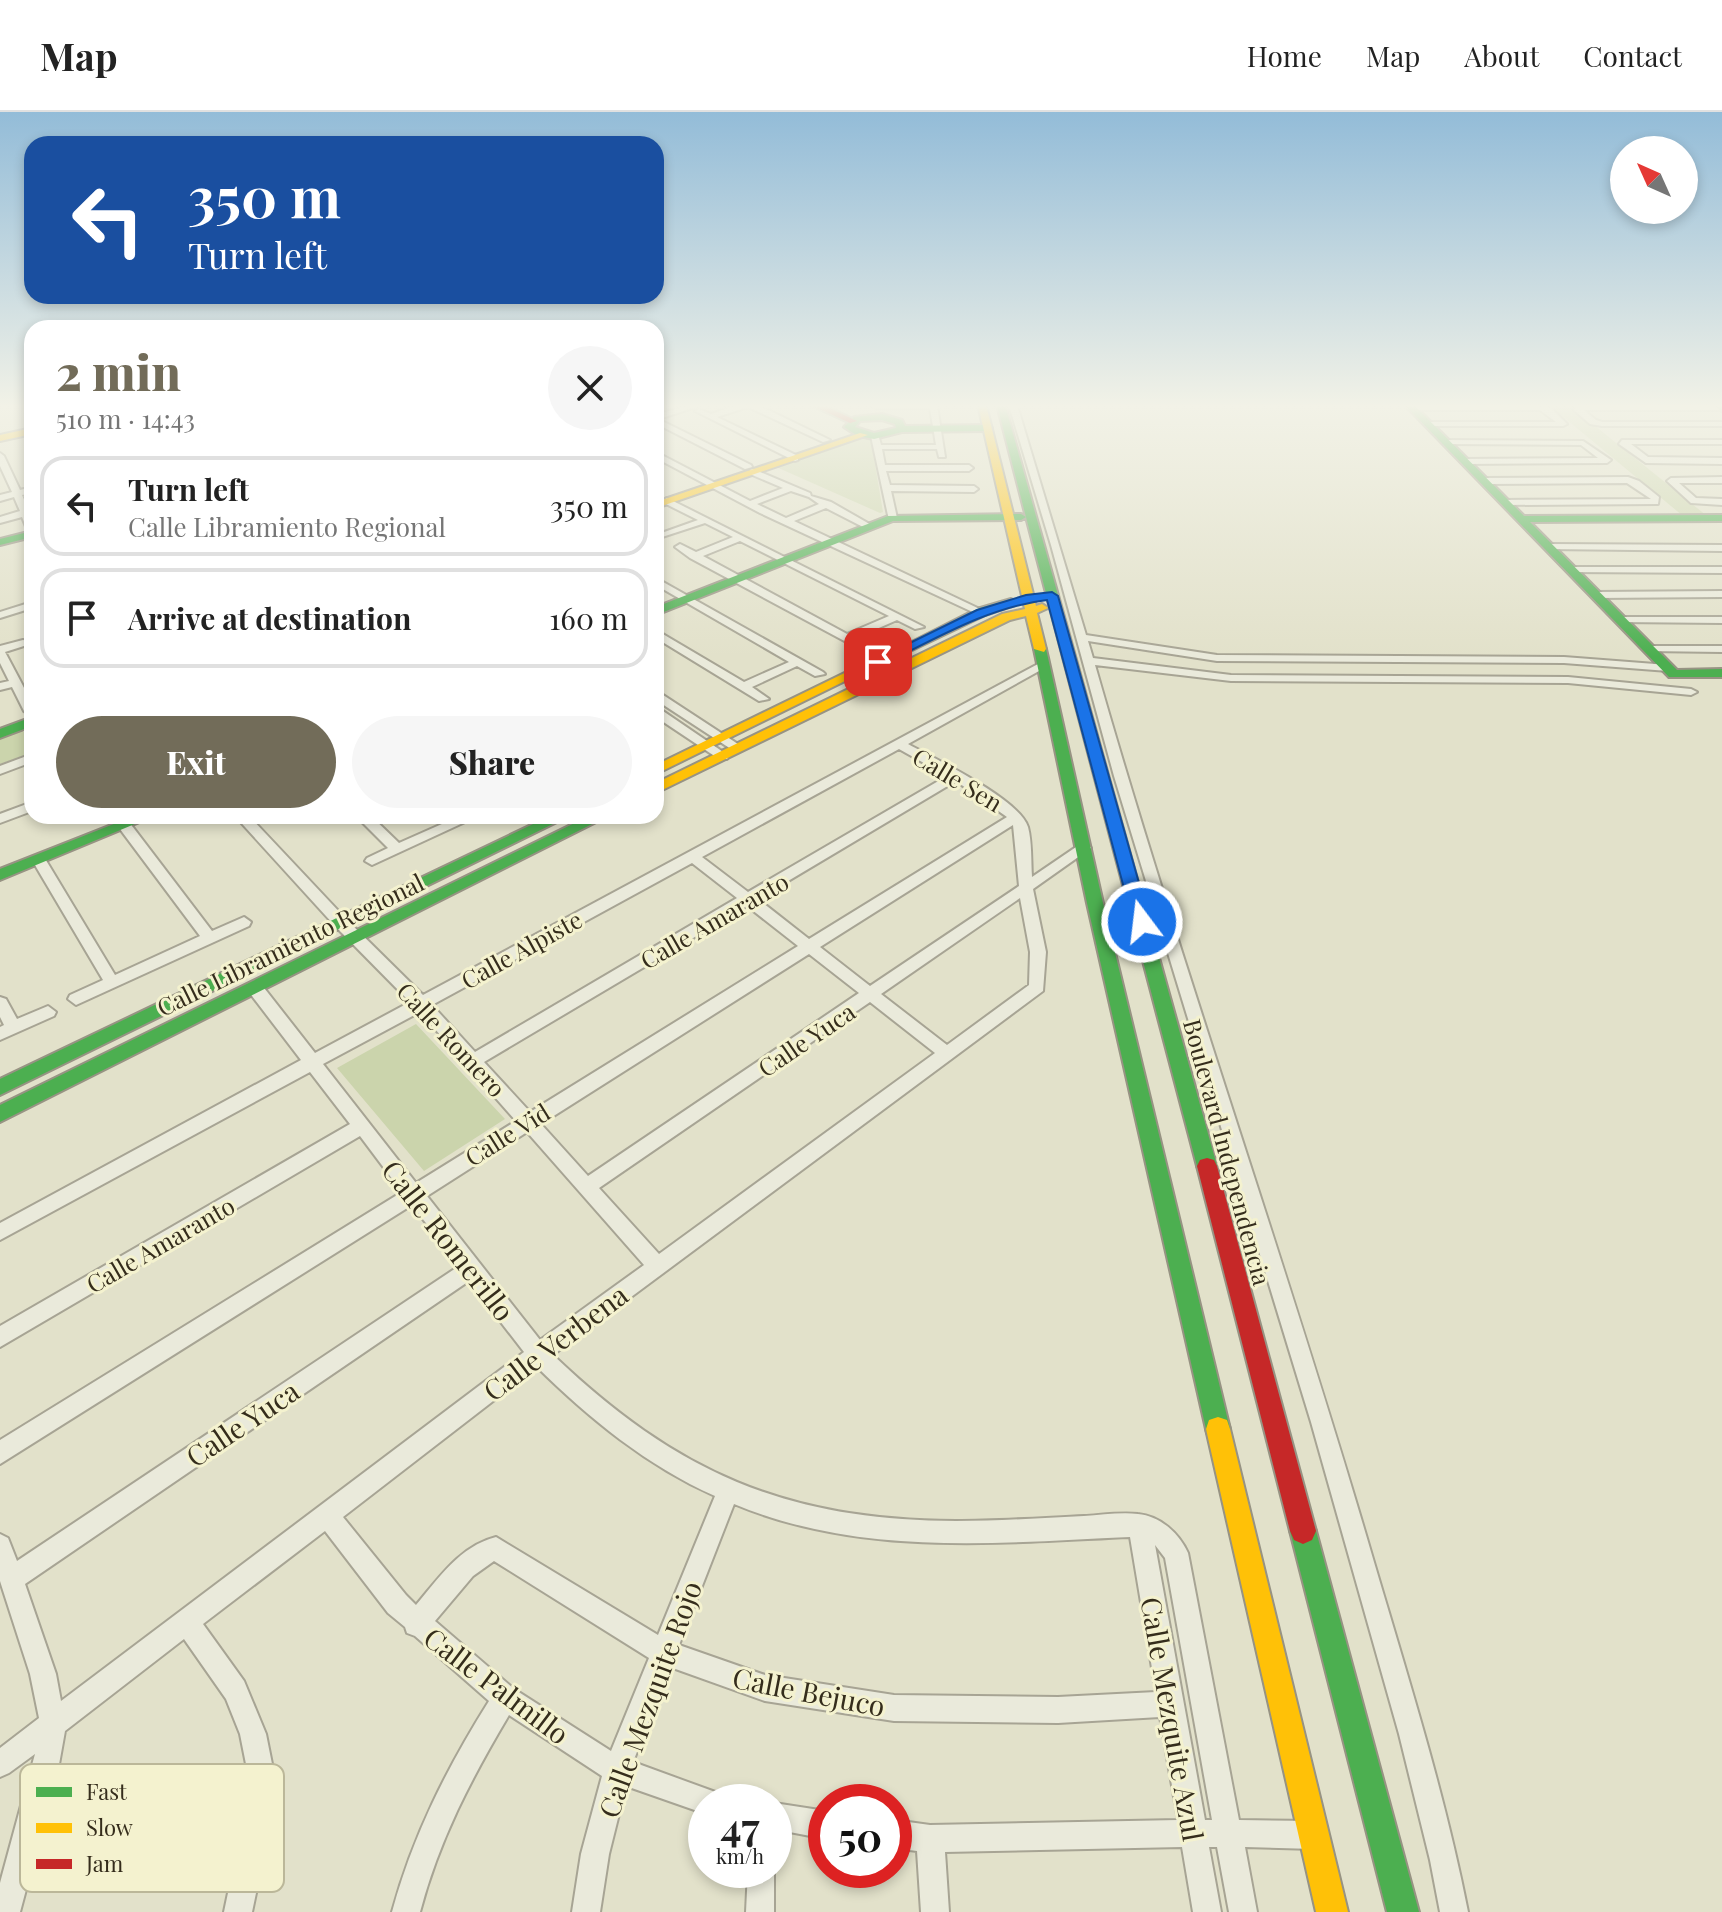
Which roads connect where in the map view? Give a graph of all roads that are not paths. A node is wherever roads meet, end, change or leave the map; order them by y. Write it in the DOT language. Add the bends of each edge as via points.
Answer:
graph roads {
  1 [pos="14,489"];
  2 [pos="692,489"];
  3 [pos="718,489"];
  4 [pos="788,489"];
  5 [pos="793,489"];
  6 [pos="886,489"];
  7 [pos="950,489"];
  8 [pos="974,489"];
  9 [pos="1001,489"];
  10 [pos="1030,489"];
  11 [pos="1032,489"];
  12 [pos="1492,489"];
  13 [pos="1642,489"];
  14 [pos="1679,489"];
  15 [pos="24,492"];
  16 [pos="16,494"];
  17 [pos="664,497"];
  18 [pos="0,498"];
  19 [pos="664,501"];
  20 [pos="1505,502"];
  21 [pos="1722,502"];
  22 [pos="749,504"];
  23 [pos="828,504"];
  24 [pos="24,513"];
  25 [pos="1008,517"];
  26 [pos="1030,517"];
  27 [pos="1705,517"];
  28 [pos="892,518"];
  29 [pos="1722,518"];
  30 [pos="0,520"];
  31 [pos="705,520"];
  32 [pos="786,521"];
  33 [pos="1524,522"];
  34 [pos="868,526"];
  35 [pos="24,534"];
  36 [pos="664,534"];
  37 [pos="741,537"];
  38 [pos="664,540"];
  39 [pos="0,542"];
  40 [pos="829,542"];
  41 [pos="1550,547"];
  42 [pos="1722,548"];
  43 [pos="693,556"];
  44 [pos="786,560"];
  45 [pos="1572,570"];
  46 [pos="1722,570"];
  47 [pos="736,579"];
  48 [pos="664,586"];
  49 [pos="1722,594"];
  50 [pos="1596,595"];
  51 [pos="687,599"];
  52 [pos="1053,601"];
  53 [pos="1027,604"];
  54 [pos="24,608"];
  55 [pos="664,608"];
  56 [pos="981,612"];
  57 [pos="0,615"];
  58 [pos="897,616"];
  59 [pos="1622,620"];
  60 [pos="1722,620"];
  61 [pos="919,627"];
  62 [pos="1081,637"];
  63 [pos="664,638"];
  64 [pos="847,638"];
  65 [pos="23,643"];
  66 [pos="1650,649"];
  67 [pos="1722,649"];
  68 [pos="869,650"];
  69 [pos="0,651"];
  70 [pos="1087,661"];
  71 [pos="797,662"];
  72 [pos="1042,666"];
  73 [pos="1671,671"];
  74 [pos="1722,673"];
  75 [pos="819,674"];
  76 [pos="16,682"];
  77 [pos="0,687"];
  78 [pos="744,687"];
  79 [pos="24,699"];
  80 [pos="763,699"];
  81 [pos="664,701"];
  82 [pos="24,715"];
  83 [pos="664,716"];
  84 [pos="0,719"];
  85 [pos="24,719"];
  86 [pos="0,734"];
  87 [pos="898,743"];
  88 [pos="722,747"];
  89 [pos="24,761"];
  90 [pos="664,767"];
  91 [pos="0,770"];
  92 [pos="954,777"];
  93 [pos="664,784"];
  94 [pos="24,809"];
  95 [pos="1016,817"];
  96 [pos="0,819"];
  97 [pos="249,824"];
  98 [pos="371,824"];
  99 [pos="453,824"];
  100 [pos="545,824"];
  101 [pos="585,824"];
  102 [pos="124,825"];
  103 [pos="1084,848"];
  104 [pos="397,849"];
  105 [pos="692,856"];
  106 [pos="39,860"];
  107 [pos="372,861"];
  108 [pos="0,875"];
  109 [pos="1026,890"];
  110 [pos="749,900"];
  111 [pos="244,922"];
  112 [pos="341,923"];
  113 [pos="209,937"];
  114 [pos="355,938"];
  115 [pos="808,946"];
  116 [pos="112,982"];
  117 [pos="255,988"];
  118 [pos="871,995"];
  119 [pos="76,999"];
  120 [pos="0,1003"];
  121 [pos="422,1004"];
  122 [pos="48,1012"];
  123 [pos="7,1031"];
  124 [pos="945,1052"];
  125 [pos="473,1061"];
  126 [pos="312,1063"];
  127 [pos="0,1088"];
  128 [pos="0,1114"];
  129 [pos="527,1121"];
  130 [pos="361,1127"];
  131 [pos="586,1187"];
  132 [pos="412,1194"];
  133 [pos="0,1232"];
  134 [pos="657,1265"];
  135 [pos="472,1268"];
  136 [pos="0,1337"];
  137 [pos="538,1354"];
  138 [pos="0,1453"];
  139 [pos="728,1491"];
  140 [pos="326,1514"];
  141 [pos="1140,1525"];
  142 [pos="0,1546"];
  143 [pos="12,1578"];
  144 [pos="186,1620"];
  145 [pos="416,1624"];
  146 [pos="663,1652"];
  147 [pos="505,1698"];
  148 [pos="1171,1704"];
  149 [pos="53,1724"];
  150 [pos="0,1764"];
  151 [pos="46,1764"];
  152 [pos="259,1764"];
  153 [pos="617,1770"];
  154 [pos="688,1795"];
  155 [pos="1193,1833"];
  156 [pos="1228,1833"];
  157 [pos="1314,1835"];
  158 [pos="912,1836"];
  159 [pos="930,1839"];
  160 [pos="20,1861"];
  161 [pos="761,1888"];
  162 [pos="242,1892"];
  163 [pos="6,1912"];
  164 [pos="238,1912"];
  165 [pos="406,1912"];
  166 [pos="586,1912"];
  167 [pos="760,1912"];
  168 [pos="935,1912"];
  169 [pos="1207,1912"];
  170 [pos="1243,1912"];
  171 [pos="1332,1912"];
  172 [pos="1403,1912"];
  173 [pos="1454,1912"];
  1 -- 16 [label="street"];
  2 -- 17 [label="street"];
  3 -- 22 [label="street"];
  4 -- 22 [label="street"];
  5 -- 23 [label="street"];
  6 -- 28 [label="street"];
  7 -- 8 [label="street"];
  9 -- 25 [label="street"];
  10 -- 26 [label="street, Boulevard Independencia"];
  11 -- 62 [label="street"];
  12 -- 20 [label="street"];
  13 -- 20 [label="street" via="1655,502"];
  14 -- 27 [label="street"];
  15 -- 16 [label="street"];
  16 -- 18 [label="street"];
  16 -- 24 [label="street"];
  19 -- 31 [label="street"];
  20 -- 33 [label="street"];
  21 -- 27 [label="street"];
  22 -- 32 [label="street"];
  23 -- 32 [label="street"];
  23 -- 34 [label="street"];
  24 -- 30 [label="street"];
  25 -- 26 [label="street"];
  25 -- 28 [label="street"];
  25 -- 53 [label="street"];
  26 -- 52 [label="street, Boulevard Independencia"];
  27 -- 29 [label="street"];
  27 -- 33 [label="street"];
  28 -- 34 [label="street"];
  31 -- 36 [label="street"];
  31 -- 37 [label="street"];
  32 -- 40 [label="street"];
  33 -- 41 [label="street"];
  34 -- 40 [label="street"];
  35 -- 39 [label="street"];
  37 -- 43 [label="street"];
  37 -- 44 [label="street"];
  38 -- 43 [label="street"];
  40 -- 44 [label="street"];
  40 -- 56 [label="street"];
  41 -- 42 [label="street"];
  41 -- 45 [label="street"];
  43 -- 47 [label="street"];
  44 -- 47 [label="street"];
  44 -- 58 [label="street"];
  45 -- 46 [label="street"];
  45 -- 50 [label="street"];
  47 -- 51 [label="street"];
  47 -- 64 [label="street"];
  48 -- 51 [label="street"];
  49 -- 50 [label="street"];
  50 -- 59 [label="street"];
  51 -- 55 [label="street"];
  51 -- 71 [label="street"];
  52 -- 53 [label="street"];
  52 -- 172 [label="street, Boulevard Independencia"];
  53 -- 56 [label="street"];
  53 -- 72 [label="street"];
  53 -- 88 [label="street"];
  54 -- 57 [label="street"];
  56 -- 88 [label="street"];
  58 -- 61 [label="street"];
  58 -- 64 [label="street"];
  59 -- 60 [label="street"];
  59 -- 66 [label="street"];
  62 -- 70 [label="street"];
  62 -- 73 [label="street" via="1217,658 1564,660"];
  63 -- 78 [label="street"];
  64 -- 68 [label="street"];
  65 -- 69 [label="street"];
  66 -- 67 [label="street"];
  66 -- 73 [label="street"];
  69 -- 76 [label="street"];
  70 -- 73 [label="street" via="1231,678 1568,680 1691,692"];
  70 -- 173 [label="street" via="1322,1422 1412,1734"];
  71 -- 75 [label="street"];
  71 -- 78 [label="street"];
  72 -- 87 [label="street, Calle Alpiste"];
  72 -- 103 [label="street"];
  73 -- 74 [label="street"];
  76 -- 77 [label="street"];
  76 -- 79 [label="street"];
  78 -- 80 [label="street"];
  81 -- 88 [label="street"];
  82 -- 84 [label="street"];
  83 -- 88 [label="street"];
  85 -- 86 [label="street"];
  87 -- 92 [label="street, Calle Sen"];
  87 -- 105 [label="street, Calle Alpiste"];
  88 -- 90 [label="street"];
  88 -- 93 [label="street"];
  89 -- 91 [label="street"];
  92 -- 95 [label="street, Calle Sen"];
  92 -- 110 [label="street, Calle Amaranto"];
  94 -- 96 [label="street"];
  95 -- 109 [label="street" via="1023,838"];
  95 -- 115 [label="street, Calle Vid"];
  97 -- 112 [label="street, Calle Romero"];
  98 -- 104 [label="street"];
  99 -- 104 [label="street"];
  100 -- 112 [label="street, Calle Libramiento Regional"];
  101 -- 114 [label="street, Calle Libramiento Regional"];
  102 -- 106 [label="street"];
  102 -- 113 [label="street"];
  103 -- 109 [label="street, Calle Yuca"];
  103 -- 157 [label="street"];
  104 -- 107 [label="street"];
  105 -- 110 [label="street"];
  105 -- 121 [label="street, Calle Alpiste"];
  106 -- 108 [label="street"];
  106 -- 116 [label="street"];
  109 -- 118 [label="street, Calle Yuca"];
  109 -- 124 [label="street, Calle Verbena" via="1038,952 1037,987"];
  110 -- 115 [label="street"];
  110 -- 125 [label="street, Calle Amaranto"];
  111 -- 113 [label="street"];
  112 -- 114 [label="street, Calle Romero"];
  112 -- 127 [label="street, Calle Libramiento Regional"];
  113 -- 116 [label="street"];
  114 -- 117 [label="street, Calle Libramiento Regional"];
  114 -- 121 [label="street, Calle Romero"];
  115 -- 118 [label="street"];
  115 -- 129 [label="street, Calle Vid"];
  116 -- 119 [label="street"];
  117 -- 126 [label="street, Calle Romerillo"];
  117 -- 128 [label="street, Calle Libramiento Regional"];
  118 -- 124 [label="street"];
  118 -- 131 [label="street, Calle Yuca"];
  120 -- 123 [label="street"];
  121 -- 125 [label="street, Calle Romero"];
  121 -- 126 [label="street, Calle Alpiste"];
  122 -- 123 [label="street"];
  124 -- 134 [label="street, Calle Verbena"];
  125 -- 129 [label="street, Calle Romero"];
  126 -- 130 [label="street, Calle Romerillo"];
  126 -- 133 [label="street, Calle Alpiste"];
  129 -- 131 [label="street, Calle Romero"];
  129 -- 132 [label="street, Calle Vid"];
  130 -- 132 [label="street, Calle Romerillo"];
  130 -- 136 [label="street, Calle Amaranto"];
  131 -- 134 [label="street, Calle Romero"];
  132 -- 135 [label="street, Calle Romerillo"];
  132 -- 138 [label="street, Calle Vid"];
  134 -- 137 [label="street, Calle Verbena"];
  135 -- 137 [label="street, Calle Romerillo"];
  135 -- 143 [label="street, Calle Yuca"];
  137 -- 139 [label="street, Calle Romerillo" via="572,1389 655,1453"];
  137 -- 140 [label="street, Calle Verbena"];
  139 -- 141 [label="street, Calle Romerillo" via="846,1525 917,1531"];
  139 -- 146 [label="street, Calle Mezquite Rojo"];
  140 -- 144 [label="street, Calle Verbena"];
  140 -- 145 [label="street, Calle Palmillo"];
  141 -- 148 [label="street, Calle Mezquite Azul"];
  141 -- 156 [label="street" via="1161,1534 1176,1553"];
  142 -- 143 [label="street"];
  143 -- 149 [label="street"];
  144 -- 149 [label="street, Calle Verbena"];
  144 -- 152 [label="street" via="235,1690"];
  145 -- 146 [label="street, Calle Bejuco" via="469,1564 496,1549"];
  145 -- 147 [label="street, Calle Palmillo"];
  146 -- 148 [label="street, Calle Bejuco" via="765,1688 894,1708 1058,1710"];
  146 -- 153 [label="street, Calle Mezquite Rojo"];
  147 -- 153 [label="street, Calle Palmillo"];
  147 -- 165 [label="street" via="431,1828"];
  148 -- 155 [label="street, Calle Mezquite Azul"];
  149 -- 150 [label="street, Calle Verbena"];
  149 -- 151 [label="street"];
  153 -- 154 [label="street, Calle Palmillo"];
  153 -- 166 [label="street, Calle Mezquite Rojo"];
  155 -- 156 [label="street"];
  155 -- 159 [label="street"];
  155 -- 169 [label="street, Calle Mezquite Azul"];
  156 -- 157 [label="street"];
  156 -- 170 [label="street"];
  157 -- 171 [label="street"];
  158 -- 159 [label="street"];
  159 -- 168 [label="street"];
  160 -- 163 [label="street"];
  161 -- 167 [label="street"];
  162 -- 164 [label="street"];
}
